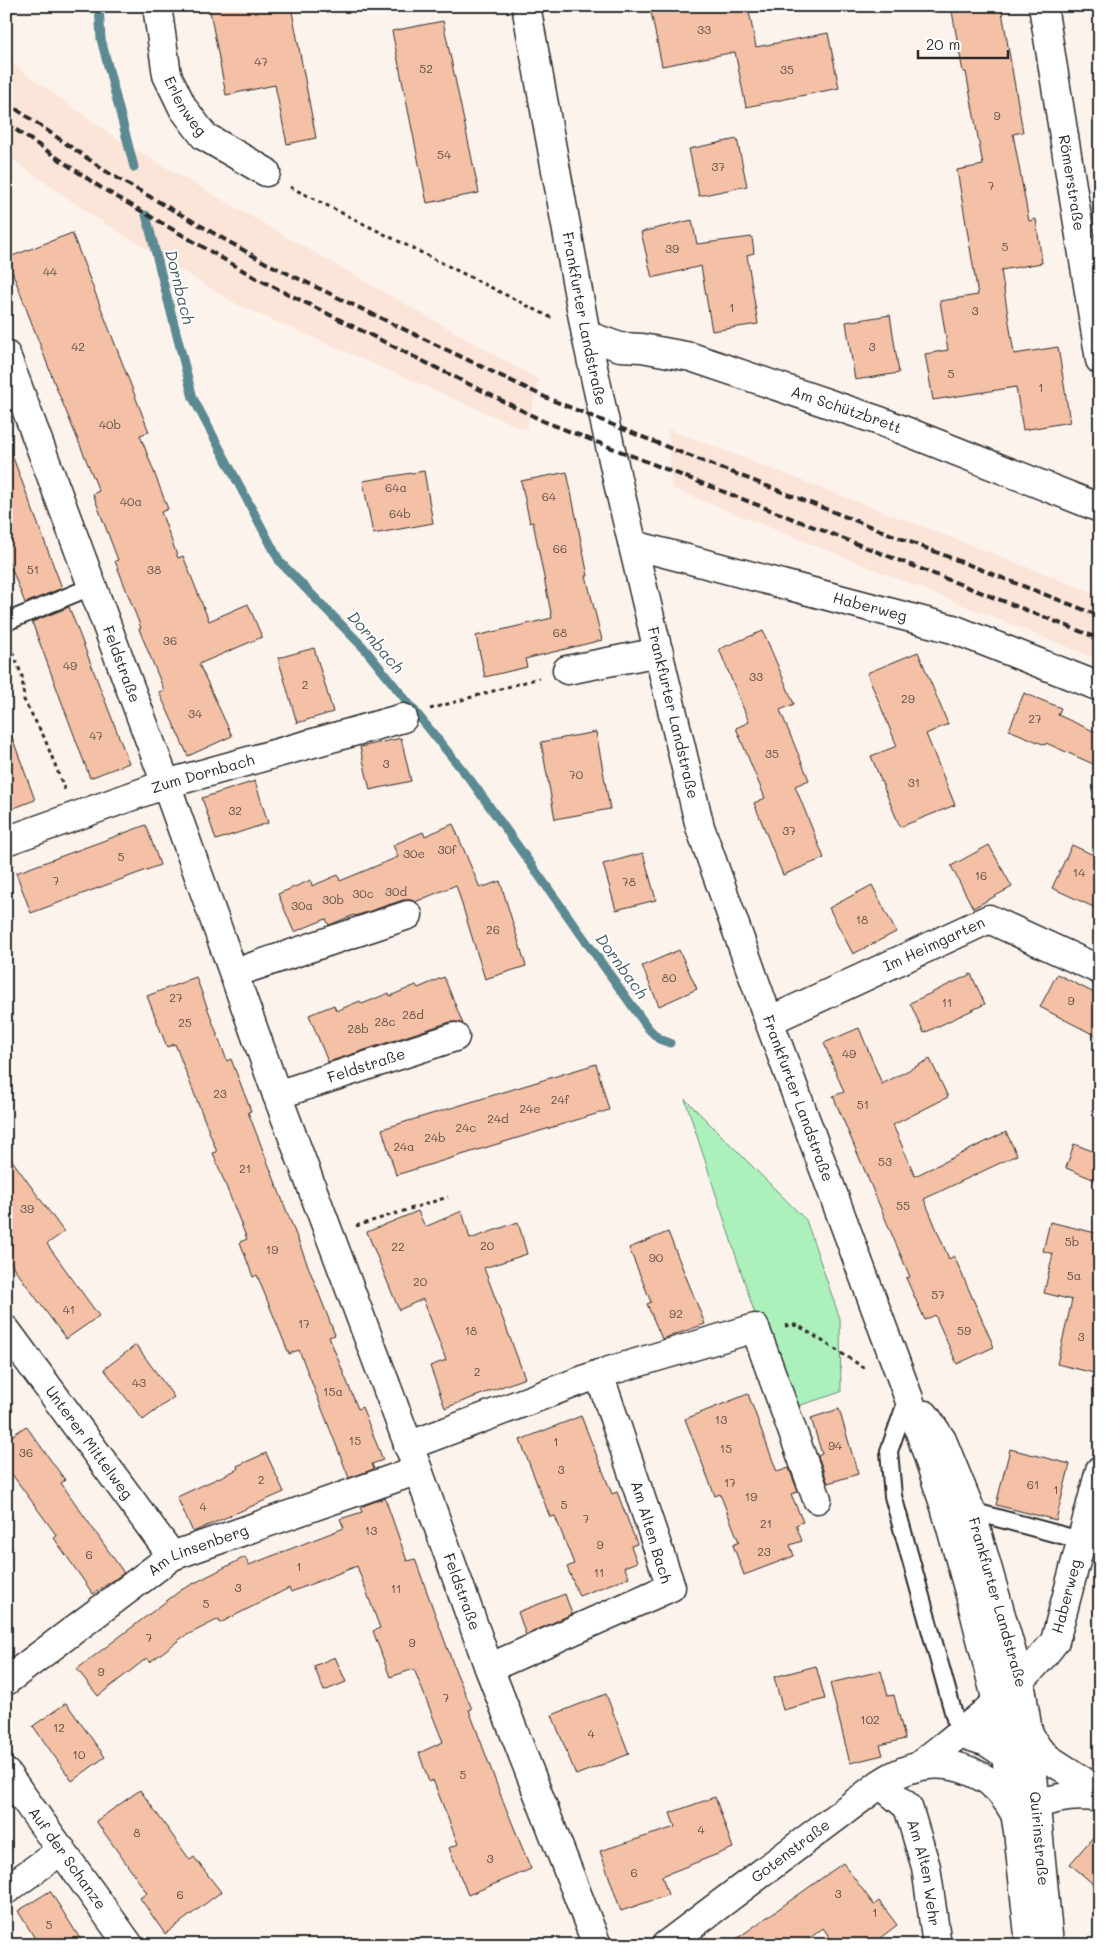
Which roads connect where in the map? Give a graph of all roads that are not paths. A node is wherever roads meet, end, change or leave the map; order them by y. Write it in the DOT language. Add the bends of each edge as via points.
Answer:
graph roads {
  1 [pos="157,6"];
  2 [pos="526,6"];
  3 [pos="1043,6"];
  4 [pos="266,172"];
  5 [pos="586,335"];
  6 [pos="6,354"];
  7 [pos="1100,360"];
  8 [pos="1100,508"];
  9 [pos="634,545"];
  10 [pos="93,586"];
  11 [pos="6,622"];
  12 [pos="659,652"];
  13 [pos="567,670"];
  14 [pos="1100,687"];
  15 [pos="403,718"];
  16 [pos="166,784"];
  17 [pos="6,841"];
  18 [pos="408,915"];
  19 [pos="1100,970"];
  20 [pos="234,973"];
  21 [pos="769,1021"];
  22 [pos="456,1037"];
  23 [pos="277,1095"];
  24 [pos="6,1330"];
  25 [pos="599,1374"];
  26 [pos="908,1396"];
  27 [pos="413,1458"];
  28 [pos="1100,1470"];
  29 [pos="817,1499"];
  30 [pos="971,1511"];
  31 [pos="1080,1540"];
  32 [pos="172,1556"];
  33 [pos="489,1668"];
  34 [pos="6,1681"];
  35 [pos="1020,1681"];
  36 [pos="997,1702"];
  37 [pos="1028,1732"];
  38 [pos="959,1733"];
  39 [pos="1005,1754"];
  40 [pos="920,1765"];
  41 [pos="6,1773"];
  42 [pos="880,1784"];
  43 [pos="1100,1792"];
  44 [pos="1100,1798"];
  45 [pos="1030,1813"];
  46 [pos="62,1850"];
  47 [pos="6,1890"];
  48 [pos="129,1945"];
  49 [pos="597,1945"];
  50 [pos="666,1945"];
  51 [pos="937,1945"];
  52 [pos="1030,1945"];
  53 [pos="1049,1945"];
  1 -- 4 [label="street, Erlenweg" via="167,75 183,108 204,136"];
  2 -- 5 [label="street, Frankfurter Landstraße"];
  3 -- 7 [label="street, Römerstraße"];
  5 -- 8 [label="street, Am Schützbrett" via="620,347 701,360 880,422"];
  5 -- 9 [label="street, Frankfurter Landstraße"];
  6 -- 10 [label="street, Feldstraße"];
  9 -- 12 [label="street, Frankfurter Landstraße"];
  9 -- 14 [label="street, Haberweg" via="953,629"];
  10 -- 11 [label="lane"];
  10 -- 16 [label="street, Feldstraße"];
  12 -- 13 [label="street"];
  12 -- 21 [label="street, Frankfurter Landstraße" via="700,827"];
  15 -- 16 [label="street, Zum Dornbach"];
  16 -- 17 [label="street, Zum Dornbach"];
  16 -- 20 [label="street, Feldstraße"];
  18 -- 20 [label="street"];
  19 -- 21 [label="street, Im Heimgarten" via="989,918"];
  20 -- 23 [label="street, Feldstraße"];
  21 -- 26 [label="street, Frankfurter Landstraße"];
  22 -- 23 [label="street, Feldstraße"];
  23 -- 27 [label="street, Feldstraße"];
  24 -- 32 [label="street, Unterer Mittelweg"];
  25 -- 27 [label="street"];
  25 -- 29 [label="street" via="754,1328"];
  25 -- 33 [label="street, Am Alten Bach" via="671,1587"];
  26 -- 30 [label="street, Frankfurter Landstraße" via="931,1421 942,1440"];
  26 -- 36 [label="street, Frankfurter Landstraße" via="952,1533"];
  26 -- 38 [label="lane" via="889,1451 893,1496"];
  27 -- 32 [label="street, Am Linsenberg"];
  27 -- 33 [label="street, Feldstraße"];
  28 -- 31 [label="street, Haberweg"];
  30 -- 31 [label="lane"];
  30 -- 35 [label="street, Frankfurter Landstraße"];
  31 -- 35 [label="street, Haberweg" via="1055,1641"];
  32 -- 34 [label="street, Am Linsenberg"];
  33 -- 49 [label="street, Feldstraße"];
  35 -- 36 [label="street, Haberweg"];
  35 -- 37 [label="street, Frankfurter Landstraße"];
  36 -- 38 [label="street, Gotenstraße"];
  36 -- 39 [label="street, Frankfurter Landstraße"];
  37 -- 43 [label="street, Frankfurter Landstraße" via="1038,1749 1049,1759"];
  37 -- 45 [label="street, Quirinstraße"];
  38 -- 39 [label="street" via="987,1742"];
  38 -- 40 [label="street, Gotenstraße"];
  39 -- 45 [label="street, Quirinstraße"];
  40 -- 42 [label="street, Gotenstraße"];
  40 -- 45 [label="street, Gotenstraße" via="944,1764 970,1771"];
  41 -- 46 [label="street, Auf der Schanze"];
  42 -- 50 [label="street, Gotenstraße"];
  42 -- 51 [label="street, Am Alten Wehr" via="908,1807 926,1867"];
  44 -- 45 [label="street" via="1082,1795 1049,1799"];
  45 -- 52 [label="street, Quirinstraße"];
  45 -- 53 [label="street, Quirinstraße"];
  46 -- 47 [label="street"];
  46 -- 48 [label="street, Auf der Schanze"];
}
